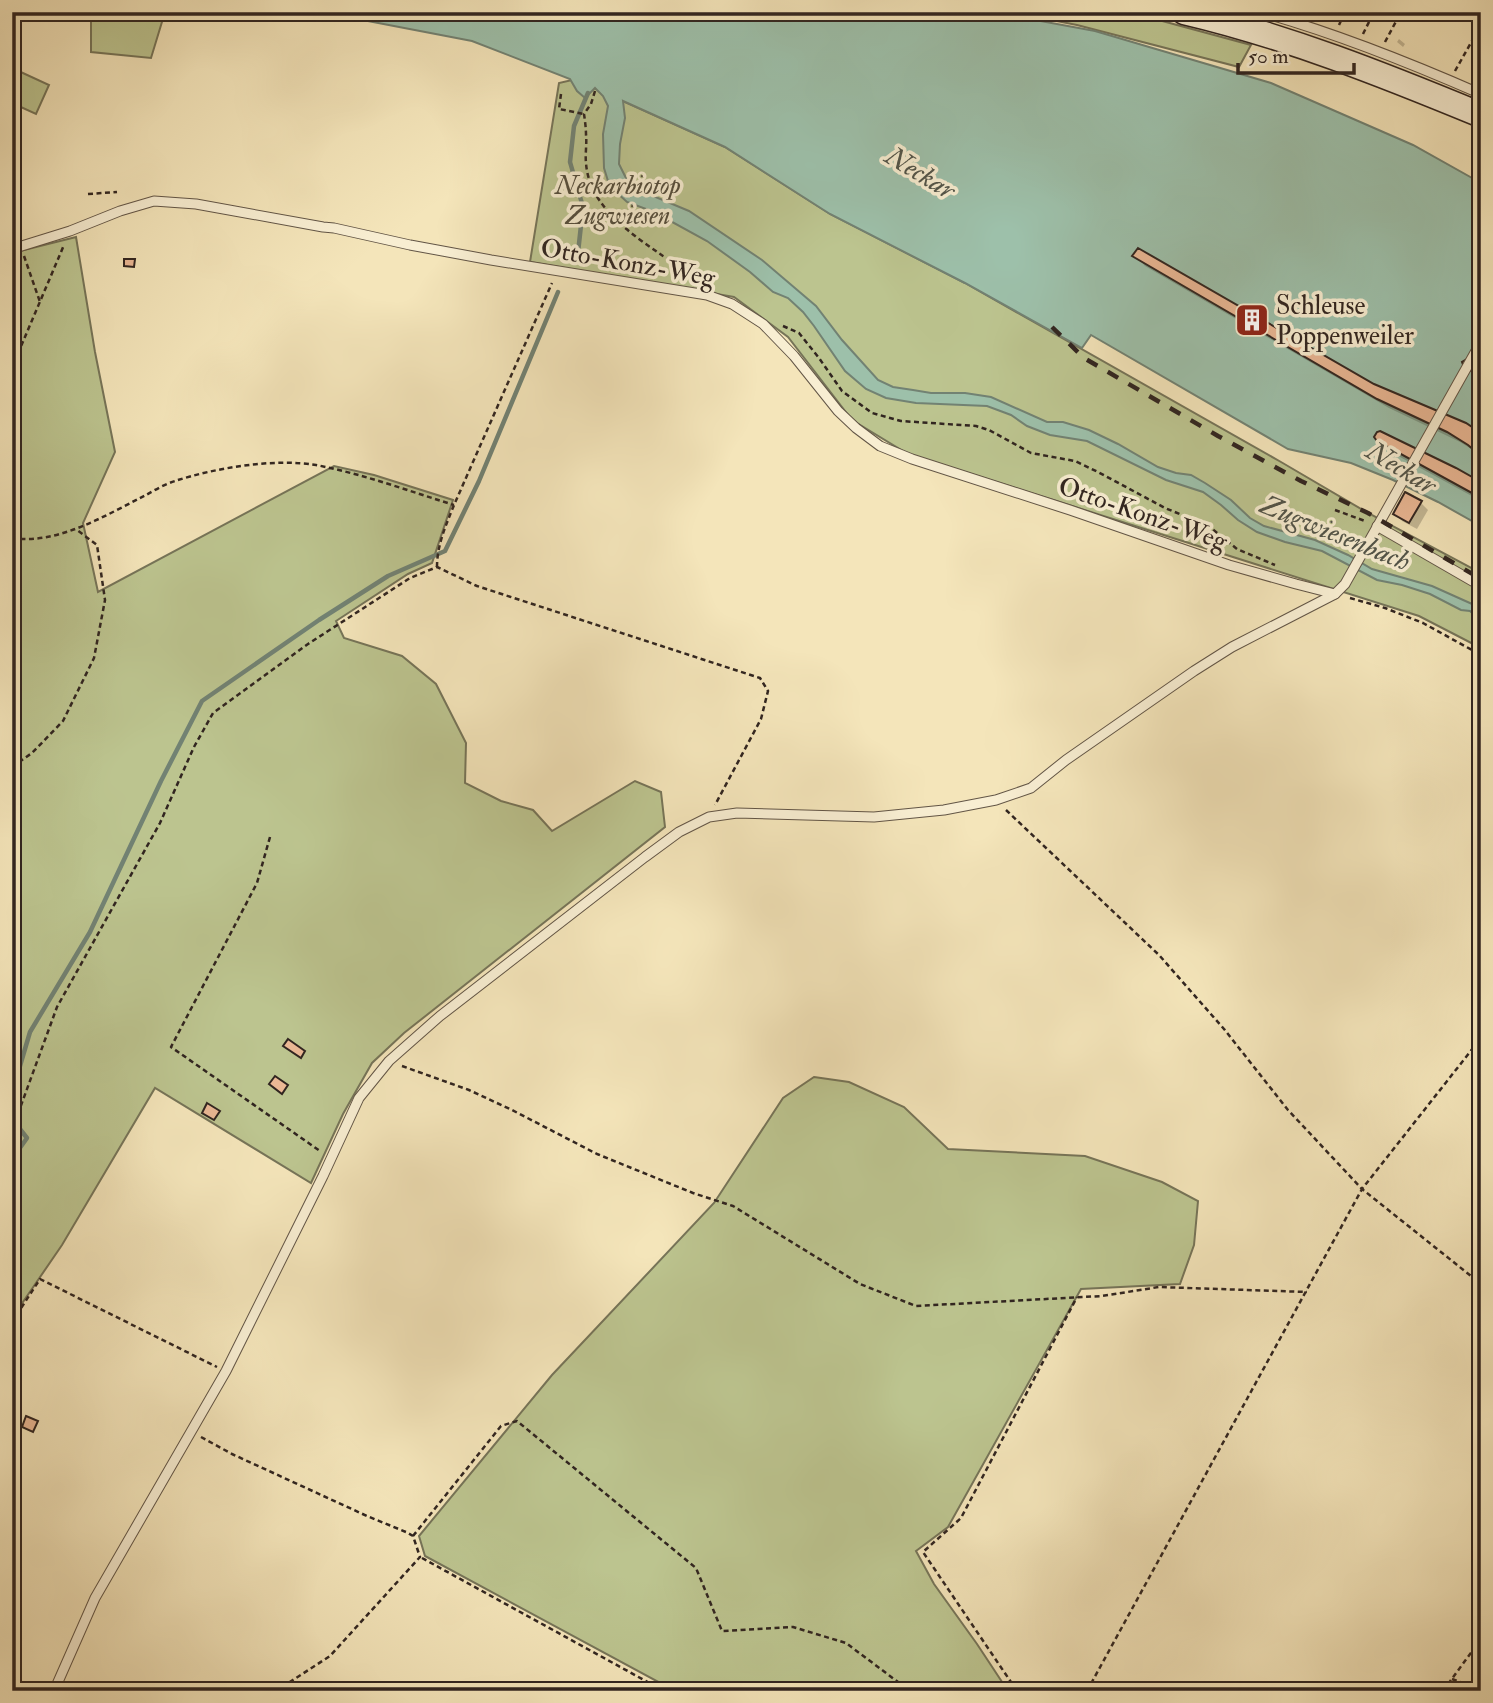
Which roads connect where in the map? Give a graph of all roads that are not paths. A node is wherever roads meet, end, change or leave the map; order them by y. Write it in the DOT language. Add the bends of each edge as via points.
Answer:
graph roads {
  1 [pos="1184,12"];
  2 [pos="1259,12"];
  3 [pos="1481,94"];
  4 [pos="1481,115"];
  5 [pos="12,249"];
  6 [pos="1481,342"];
  7 [pos="1377,526"];
  8 [pos="1481,586"];
  9 [pos="1335,594"];
  10 [pos="54,1691"];
  1 -- 4 [label="main road" via="1315,51"];
  2 -- 3 [label="lane" via="1381,51"];
  5 -- 9 [label="lane, Otto-Konz-Weg" via="155,201 196,204 718,298 763,324 838,411 880,446 1228,565"];
  6 -- 7 [label="lane"];
  7 -- 8 [label="lane"];
  7 -- 9 [label="lane"];
  9 -- 10 [label="lane" via="1194,671 1031,788 944,810 874,817 737,813 709,817 645,857 440,1016 388,1061 359,1098 226,1371 95,1598"];
}
